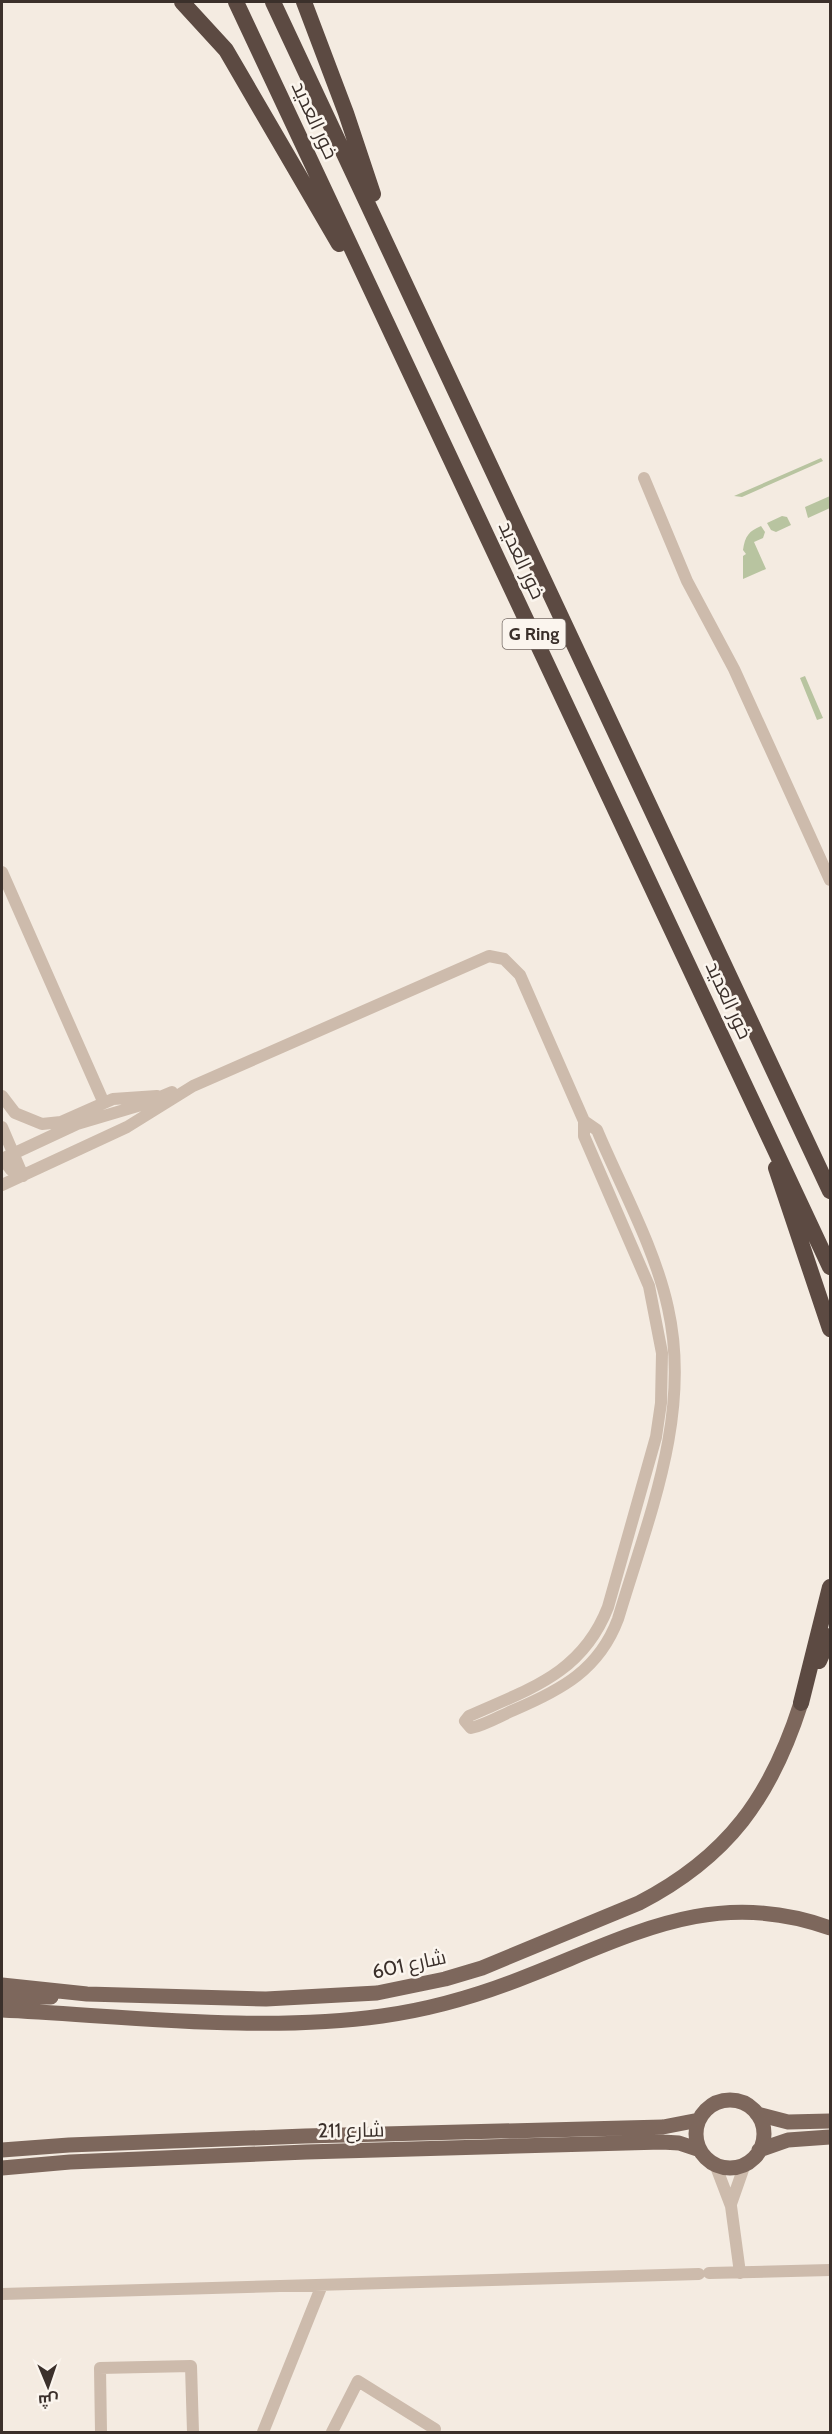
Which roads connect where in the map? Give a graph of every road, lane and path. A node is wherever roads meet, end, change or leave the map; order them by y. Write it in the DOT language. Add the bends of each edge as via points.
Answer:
graph roads {
  1 [pos="182,2"];
  2 [pos="236,2"];
  3 [pos="273,2"];
  4 [pos="304,2"];
  5 [pos="394,257"];
  6 [pos="381,311"];
  7 [pos="644,478"];
  8 [pos="2,872"];
  9 [pos="831,880"];
  10 [pos="193,1086"];
  11 [pos="2,1096"];
  12 [pos="162,1096"];
  13 [pos="103,1101"];
  14 [pos="763,1120"];
  15 [pos="584,1121"];
  16 [pos="2,1128"];
  17 [pos="4,1169"];
  18 [pos="23,1176"];
  19 [pos="831,1191"];
  20 [pos="831,1267"];
  21 [pos="831,1329"];
  22 [pos="831,1587"];
  23 [pos="831,1636"];
  24 [pos="801,1703"];
  25 [pos="831,1928"];
  26 [pos="2,1985"];
  27 [pos="87,1994"];
  28 [pos="2,1997"];
  29 [pos="2,2010"];
  30 [pos="757,2114"];
  31 [pos="699,2120"];
  32 [pos="831,2121"];
  33 [pos="831,2137"];
  34 [pos="2,2150"];
  35 [pos="700,2150"];
  36 [pos="759,2150"];
  37 [pos="715,2164"];
  38 [pos="746,2164"];
  39 [pos="2,2168"];
  40 [pos="731,2206"];
  41 [pos="831,2270"];
  42 [pos="740,2273"];
  43 [pos="322,2285"];
  44 [pos="2,2294"];
  45 [pos="101,2433"];
  46 [pos="193,2433"];
  47 [pos="262,2433"];
  48 [pos="332,2433"];
  49 [pos="433,2433"];
  1 -- 6 [label="highway" via="232,60"];
  2 -- 6 [label="highway, خور العديد / G Ring"];
  3 -- 5 [label="highway, خور العديد / G Ring"];
  4 -- 5 [label="highway"];
  5 -- 19 [label="highway, خور العديد / G Ring"];
  6 -- 14 [label="highway, خور العديد / G Ring"];
  7 -- 9 [label="street" via="669,544 734,669"];
  8 -- 13 [label="street"];
  10 -- 12 [label="street"];
  10 -- 15 [label="street" via="482,957 497,957 510,963 520,975"];
  10 -- 18 [label="street" via="136,1122"];
  11 -- 13 [label="street" via="15,1113 42,1124 61,1122"];
  12 -- 13 [label="street"];
  12 -- 17 [label="street" via="77,1124"];
  14 -- 20 [label="highway, خور العديد / G Ring"];
  14 -- 21 [label="highway" via="781,1187"];
  15 -- 15 [label="street" via="584,1136 652,1297 662,1353 660,1420 608,1607 595,1635 576,1659 552,1678 469,1716 465,1724 471,1728 558,1691 584,1672 604,1648 618,1619 672,1428 676,1368 663,1288 597,1130"];
  16 -- 17 [label="street"];
  17 -- 18 [label="street"];
  17 -- 18 [label="street"];
  22 -- 24 [label="highway"];
  23 -- 24 [label="highway"];
  24 -- 27 [label="main road, شارع 601" via="765,1790 730,1838 706,1860 662,1892 520,1954 454,1976 377,1993 315,1998"];
  25 -- 29 [label="main road" via="764,1913 683,1917 464,1998 352,2020 261,2023"];
  26 -- 27 [label="main road, شارع 601"];
  27 -- 28 [label="main road"];
  30 -- 31 [label="main road" via="742,2102 729,2100 711,2106"];
  30 -- 32 [label="main road" via="788,2122"];
  30 -- 36 [label="main road" via="764,2132"];
  31 -- 34 [label="main road, شارع 211" via="663,2127"];
  31 -- 35 [label="main road" via="696,2135"];
  33 -- 36 [label="main road" via="788,2140"];
  35 -- 37 [label="main road"];
  35 -- 39 [label="main road, شارع 211" via="662,2142 282,2153"];
  36 -- 38 [label="main road"];
  37 -- 38 [label="main road" via="727,2168"];
  37 -- 40 [label="street"];
  38 -- 40 [label="street"];
  40 -- 42 [label="street"];
  41 -- 42 [label="street"];
  42 -- 43 [label="street"];
  43 -- 44 [label="street"];
  43 -- 47 [label="street"];
  45 -- 46 [label="street" via="100,2368 190,2366"];
  48 -- 49 [label="street" via="358,2381 435,2429"];
}
